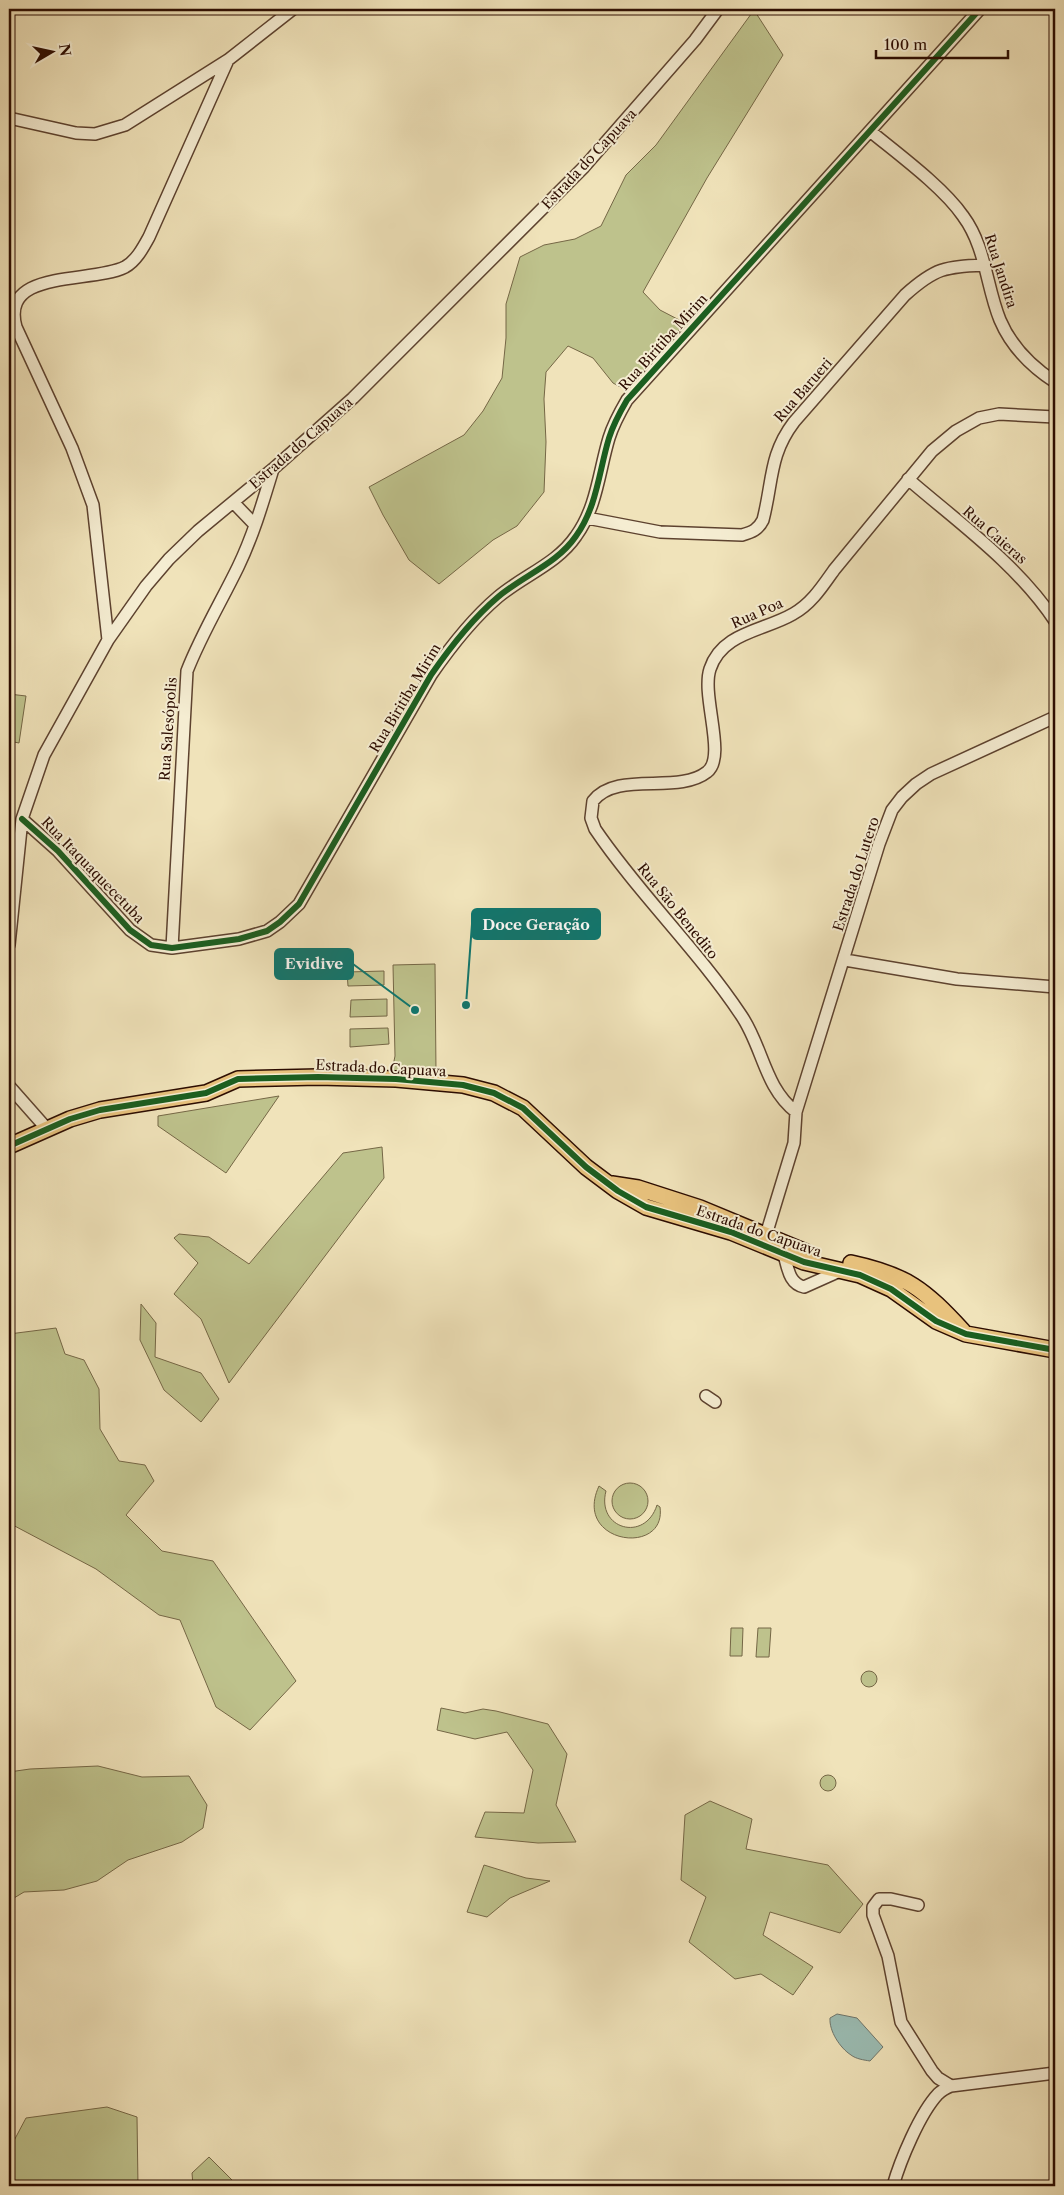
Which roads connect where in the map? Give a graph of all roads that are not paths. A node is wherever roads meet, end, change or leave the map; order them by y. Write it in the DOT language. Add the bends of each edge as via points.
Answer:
graph roads {
  1 [pos="293,9"];
  2 [pos="718,9"];
  3 [pos="980,9"];
  4 [pos="228,60"];
  5 [pos="9,118"];
  6 [pos="870,131"];
  7 [pos="986,265"];
  8 [pos="1055,382"];
  9 [pos="1055,417"];
  10 [pos="273,469"];
  11 [pos="908,479"];
  12 [pos="232,502"];
  13 [pos="587,518"];
  14 [pos="255,525"];
  15 [pos="1055,620"];
  16 [pos="108,640"];
  17 [pos="1055,717"];
  18 [pos="676,782"];
  19 [pos="22,819"];
  20 [pos="9,945"];
  21 [pos="172,948"];
  22 [pos="844,960"];
  23 [pos="1055,987"];
  24 [pos="9,1086"];
  25 [pos="796,1112"];
  26 [pos="47,1129"];
  27 [pos="9,1146"];
  28 [pos="610,1184"];
  29 [pos="658,1195"];
  30 [pos="654,1210"];
  31 [pos="762,1234"];
  32 [pos="784,1255"];
  33 [pos="842,1270"];
  34 [pos="914,1285"];
  35 [pos="904,1299"];
  36 [pos="966,1334"];
  37 [pos="1055,1350"];
  38 [pos="918,1905"];
  39 [pos="1055,2073"];
  40 [pos="951,2086"];
  41 [pos="893,2186"];
  1 -- 4 [label="street"];
  2 -- 10 [label="street, Estrada do Capuava" via="695,40 584,167 353,398"];
  3 -- 6 [label="street, Rua Biritiba Mirim"];
  4 -- 5 [label="street" via="111,130 95,134 76,133"];
  4 -- 16 [label="street" via="149,237 136,257 123,268 28,288 16,299 13,307 16,327 65,432 93,505"];
  6 -- 7 [label="street, Rua Jandira" via="944,195 963,216"];
  6 -- 13 [label="street, Rua Biritiba Mirim" via="626,400 609,437"];
  7 -- 8 [label="street, Rua Jandira" via="1000,320 1013,344 1029,362"];
  7 -- 13 [label="street, Rua Barueri" via="938,271 925,277 905,295 784,436 776,452 759,528 742,535 660,532"];
  9 -- 11 [label="street" via="999,414 979,418 956,431 932,451"];
  10 -- 12 [label="street, Estrada do Capuava"];
  10 -- 14 [label="street, Rua Salesópolis"];
  11 -- 15 [label="street, Rua Caieras" via="1020,576"];
  11 -- 18 [label="street, Rua Poa" via="806,604 792,615 730,641 718,654 710,669 708,685 716,758 706,774"];
  12 -- 14 [label="street"];
  12 -- 16 [label="street, Estrada do Capuava" via="170,559 146,586"];
  13 -- 21 [label="street, Rua Biritiba Mirim" via="576,537 556,558 499,596 454,641 431,675 299,904 267,931 239,939"];
  14 -- 21 [label="street, Rua Salesópolis" via="187,671"];
  16 -- 19 [label="street, Estrada do Capuava" via="44,755"];
  17 -- 22 [label="street, Estrada do Lutero" via="931,774 902,797 892,810 879,844"];
  18 -- 25 [label="street, Rua São Benedito" via="605,789 592,801 591,818 595,829 742,1016 773,1087 784,1103"];
  19 -- 20 [label="street, Estrada do Capuava"];
  19 -- 21 [label="street, Rua Itaquaquecetuba" via="58,851 140,939 151,945"];
  22 -- 23 [label="street" via="957,979"];
  22 -- 25 [label="street, Estrada do Lutero"];
  24 -- 26 [label="street"];
  25 -- 31 [label="street, Estrada do Lutero" via="794,1143"];
  26 -- 27 [label="main road, Estrada do Capuava"];
  26 -- 28 [label="main road, Estrada do Capuava" via="100,1110 206,1092 238,1079 318,1077 439,1082 486,1091 510,1100"];
  28 -- 29 [label="main road, Estrada do Capuava" via="626,1185"];
  28 -- 30 [label="main road, Estrada do Capuava"];
  29 -- 30 [label="main road"];
  29 -- 31 [label="main road, Estrada do Capuava" via="700,1208"];
  30 -- 32 [label="main road, Estrada do Capuava" via="731,1232"];
  31 -- 34 [label="main road, Estrada do Capuava" via="803,1251 882,1271"];
  32 -- 33 [label="main road, Estrada do Capuava"];
  32 -- 33 [label="street" via="792,1281 804,1287"];
  33 -- 35 [label="main road, Estrada do Capuava" via="876,1282"];
  34 -- 35 [label="main road" via="912,1297"];
  34 -- 36 [label="main road, Estrada do Capuava" via="939,1305"];
  35 -- 36 [label="main road, Estrada do Capuava" via="936,1321"];
  36 -- 37 [label="main road, Estrada do Capuava"];
  38 -- 40 [label="street" via="891,1899 879,1900 872,1907 873,1915 888,1956 901,2022 932,2071"];
  39 -- 40 [label="street"];
  40 -- 41 [label="street" via="937,2094 925,2111"];
}
